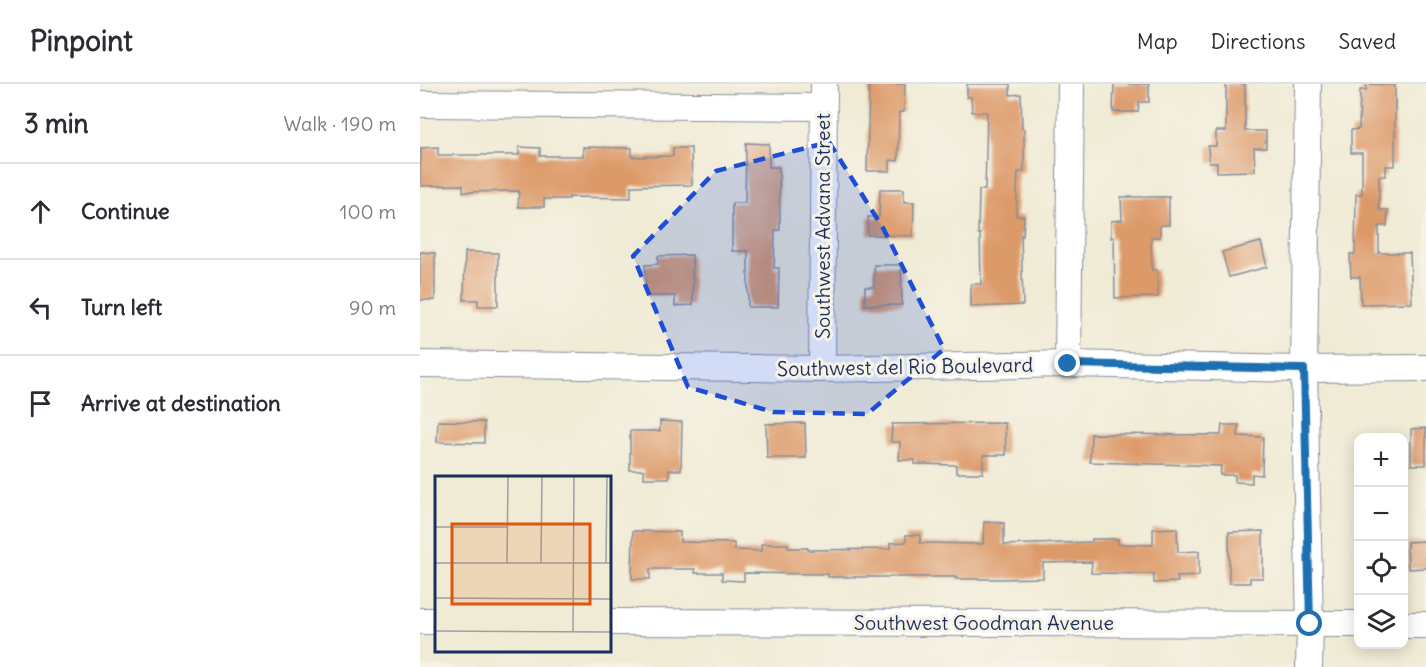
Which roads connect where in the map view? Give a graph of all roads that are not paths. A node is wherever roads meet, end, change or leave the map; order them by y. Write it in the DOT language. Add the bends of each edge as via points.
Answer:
graph roads {
  1 [pos="1071,84"];
  2 [pos="1308,84"];
  3 [pos="824,95"];
  4 [pos="420,104"];
  5 [pos="420,364"];
  6 [pos="1068,364"];
  7 [pos="1426,368"];
  8 [pos="822,369"];
  9 [pos="1304,369"];
  10 [pos="610,622"];
  11 [pos="1310,624"];
  12 [pos="1354,624"];
  13 [pos="1408,625"];
  14 [pos="1426,625"];
  15 [pos="1310,667"];
  1 -- 6 [label="street"];
  2 -- 9 [label="street"];
  3 -- 4 [label="street"];
  3 -- 8 [label="street, Southwest Advana Street"];
  5 -- 8 [label="street, Southwest del Rio Boulevard"];
  6 -- 8 [label="street, Southwest del Rio Boulevard"];
  6 -- 9 [label="street, Southwest del Rio Boulevard"];
  7 -- 9 [label="street, Southwest del Rio Boulevard"];
  9 -- 11 [label="street"];
  10 -- 11 [label="street, Southwest Goodman Avenue"];
  11 -- 12 [label="street, Southwest Goodman Avenue"];
  11 -- 15 [label="street"];
  13 -- 14 [label="street"];
}
